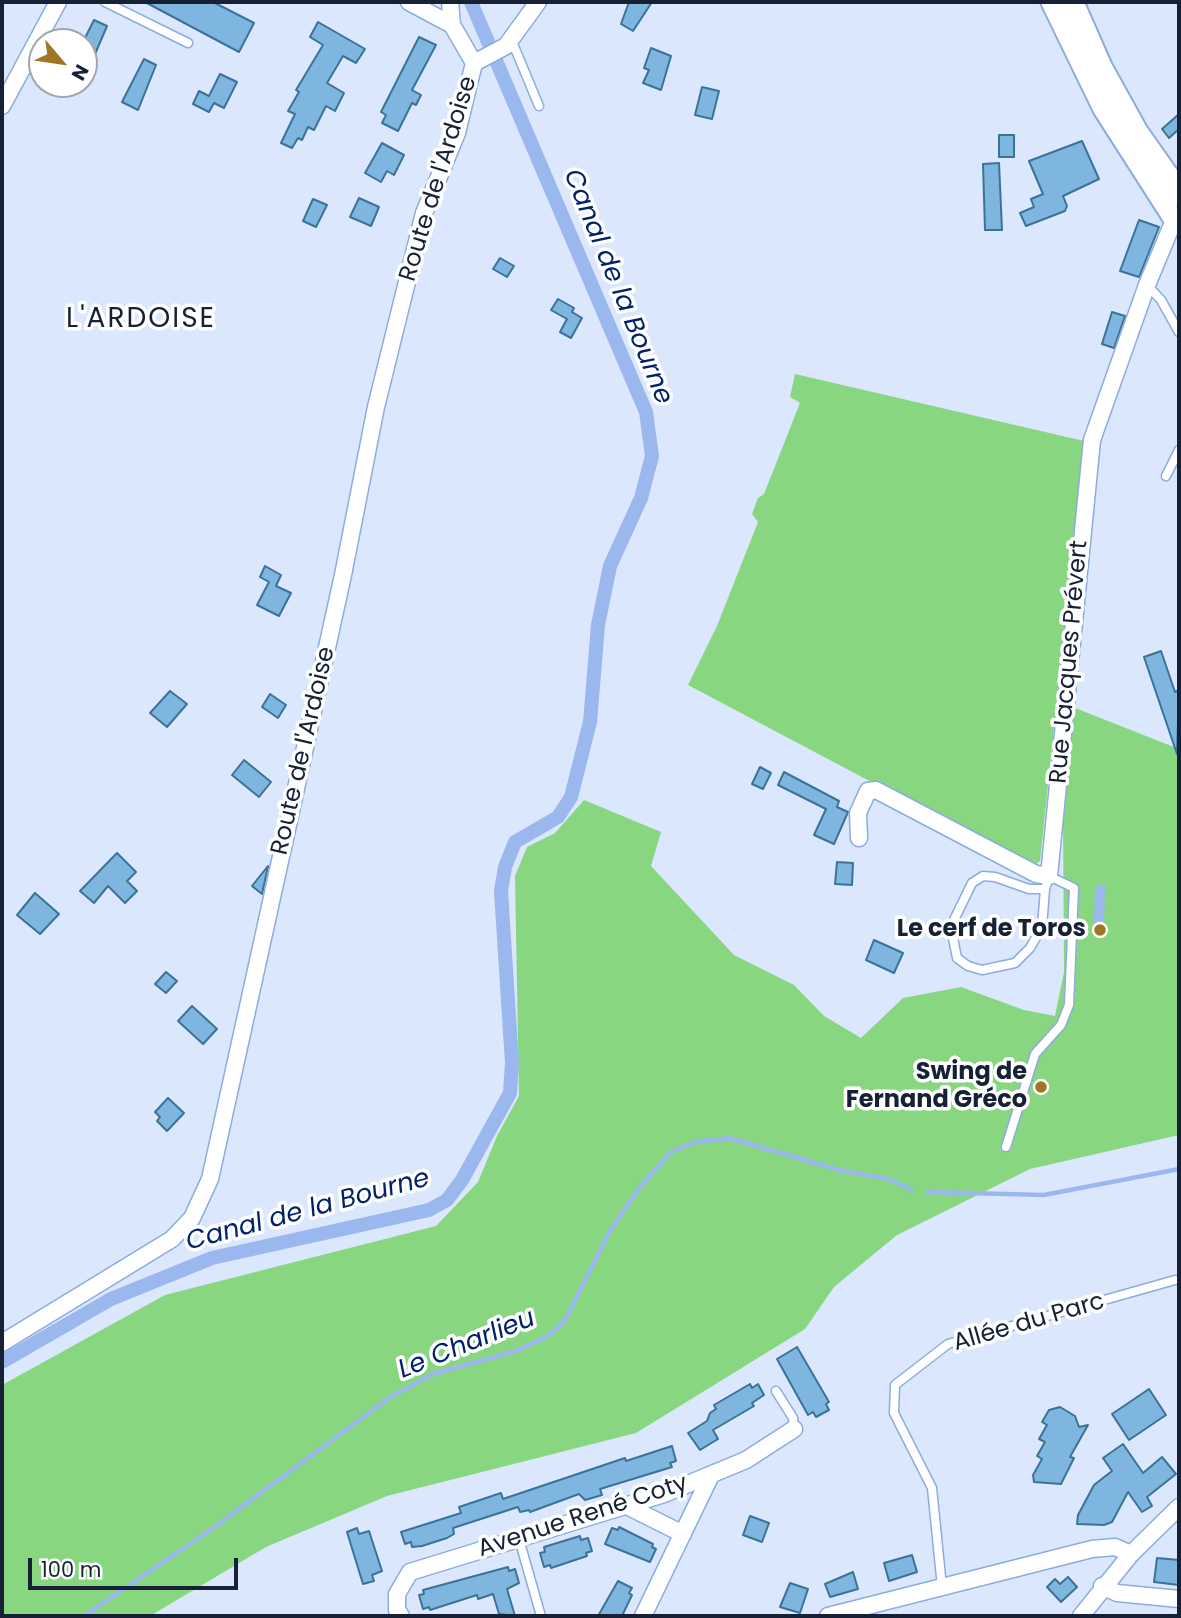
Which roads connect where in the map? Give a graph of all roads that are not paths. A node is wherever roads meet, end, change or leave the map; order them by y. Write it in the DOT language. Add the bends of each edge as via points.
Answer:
graph roads {
  1 [pos="58,2"];
  2 [pos="104,2"];
  3 [pos="409,2"];
  4 [pos="450,2"];
  5 [pos="538,2"];
  6 [pos="1051,2"];
  7 [pos="1071,2"];
  8 [pos="452,25"];
  9 [pos="509,42"];
  10 [pos="188,43"];
  11 [pos="474,63"];
  12 [pos="2,106"];
  13 [pos="539,106"];
  14 [pos="1179,194"];
  15 [pos="1177,218"];
  16 [pos="1147,285"];
  17 [pos="1179,332"];
  18 [pos="1179,450"];
  19 [pos="1166,476"];
  20 [pos="859,838"];
  21 [pos="1047,882"];
  22 [pos="1006,1147"];
  23 [pos="1175,1280"];
  24 [pos="2,1343"];
  25 [pos="776,1391"];
  26 [pos="794,1429"];
  27 [pos="711,1475"];
  28 [pos="627,1506"];
  29 [pos="1179,1507"];
  30 [pos="683,1534"];
  31 [pos="519,1539"];
  32 [pos="1131,1554"];
  33 [pos="1102,1586"];
  34 [pos="942,1587"];
  35 [pos="1179,1599"];
  36 [pos="839,1615"];
  37 [pos="401,1616"];
  38 [pos="541,1616"];
  39 [pos="643,1616"];
  40 [pos="1081,1616"];
  1 -- 12 [label="street"];
  2 -- 10 [label="lane"];
  3 -- 8 [label="street"];
  4 -- 8 [label="street"];
  5 -- 9 [label="street"];
  6 -- 15 [label="street" via="1103,109"];
  7 -- 14 [label="main road" via="1136,133"];
  8 -- 11 [label="street"];
  9 -- 11 [label="street"];
  9 -- 13 [label="lane"];
  11 -- 24 [label="street, Route de l'Ardoise" via="457,133 424,214 376,407 210,1179 192,1217 172,1239"];
  15 -- 16 [label="street, Rue Jacques Prévert"];
  16 -- 17 [label="lane"];
  16 -- 21 [label="street, Rue Jacques Prévert" via="1092,440"];
  18 -- 19 [label="lane"];
  20 -- 21 [label="street" via="858,813 868,791 876,790"];
  21 -- 21 [label="lane" via="1029,890 995,877 983,876 972,883 954,920 957,958 982,970 1015,963 1042,927"];
  21 -- 22 [label="lane" via="1074,888 1069,1005 1061,1025 1035,1054"];
  23 -- 34 [label="lane, Allée du Parc" via="948,1344 895,1385 894,1413 932,1488"];
  25 -- 26 [label="lane" via="793,1418"];
  26 -- 27 [label="street, Avenue René Coty" via="746,1460"];
  27 -- 28 [label="street, Avenue René Coty"];
  27 -- 30 [label="street"];
  28 -- 30 [label="street"];
  28 -- 31 [label="street, Avenue René Coty"];
  29 -- 32 [label="street"];
  30 -- 39 [label="street"];
  31 -- 37 [label="street, Avenue René Coty" via="410,1572 397,1594"];
  31 -- 38 [label="lane"];
  32 -- 33 [label="street"];
  32 -- 34 [label="street" via="1115,1546 1092,1549"];
  33 -- 35 [label="street" via="1117,1593"];
  33 -- 40 [label="street"];
  34 -- 36 [label="street"];
}
